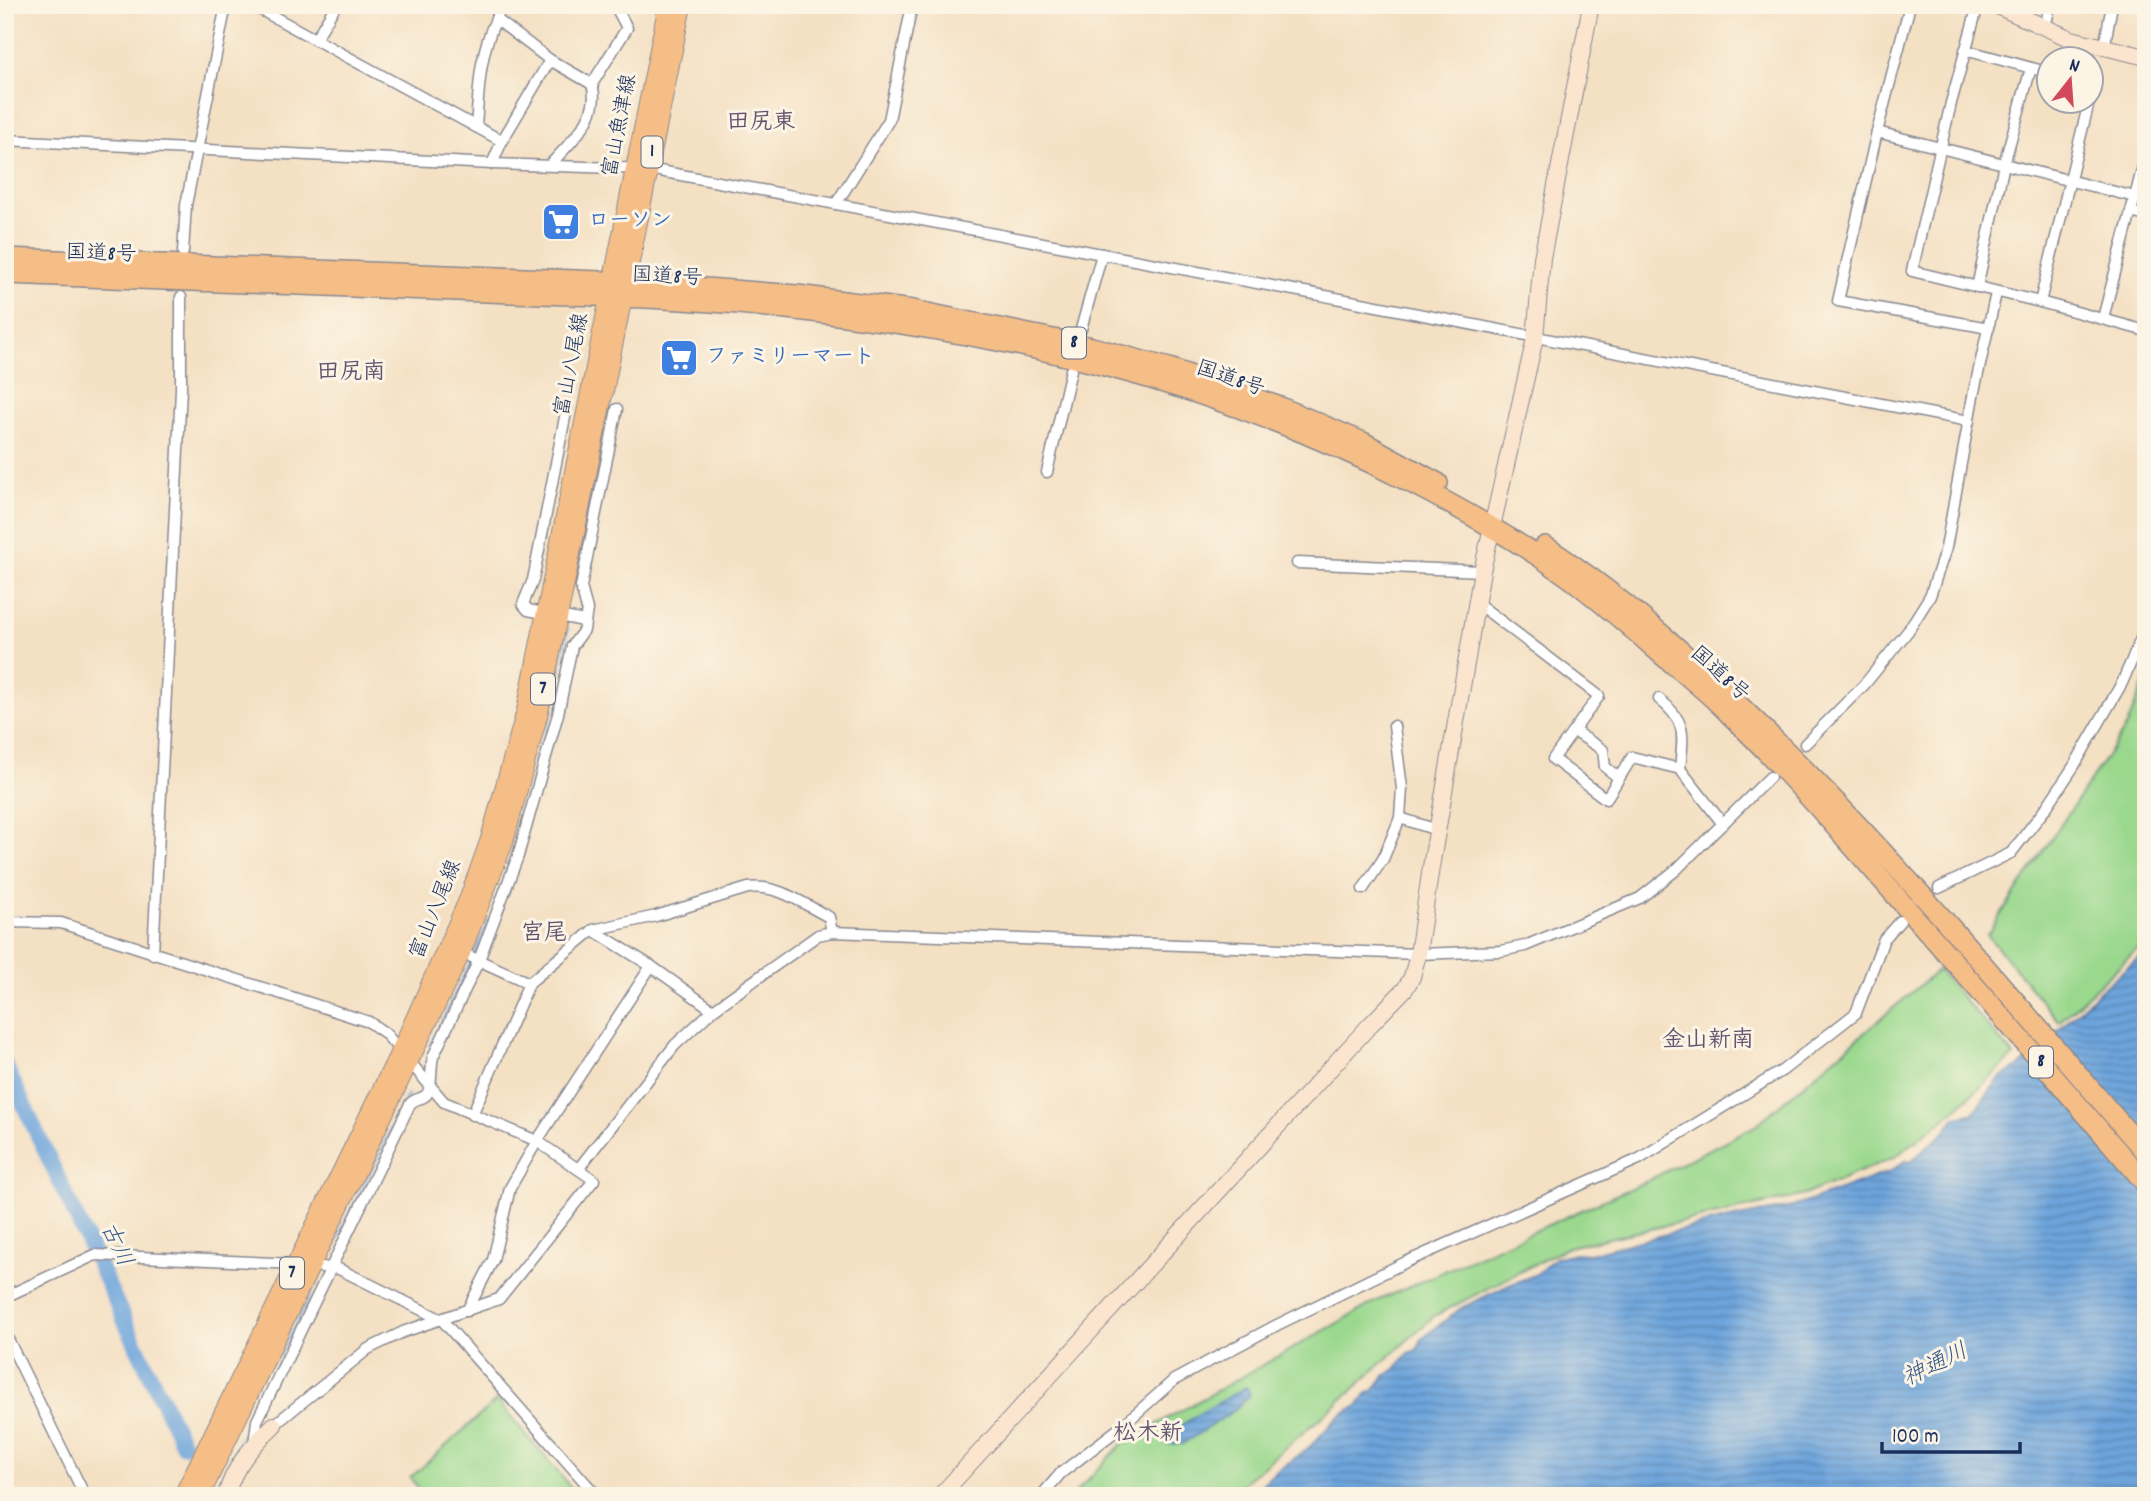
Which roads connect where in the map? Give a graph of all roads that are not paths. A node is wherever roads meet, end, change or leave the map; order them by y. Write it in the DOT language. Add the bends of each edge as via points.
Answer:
graph roads {
  1 [pos="226,5"];
  2 [pos="252,5"];
  3 [pos="336,5"];
  4 [pos="502,5"];
  5 [pos="615,5"];
  6 [pos="668,5"];
  7 [pos="682,5"];
  8 [pos="912,5"];
  9 [pos="1591,5"];
  10 [pos="1910,5"];
  11 [pos="1978,5"];
  12 [pos="1995,5"];
  13 [pos="2050,5"];
  14 [pos="2112,5"];
  15 [pos="496,19"];
  16 [pos="2045,27"];
  17 [pos="315,40"];
  18 [pos="2097,46"];
  19 [pos="2104,46"];
  20 [pos="2106,48"];
  21 [pos="1965,50"];
  22 [pos="2146,57"];
  23 [pos="550,60"];
  24 [pos="2031,68"];
  25 [pos="2036,69"];
  26 [pos="592,84"];
  27 [pos="2086,116"];
  28 [pos="476,127"];
  29 [pos="1877,132"];
  30 [pos="5,140"];
  31 [pos="502,141"];
  32 [pos="197,148"];
  33 [pos="1941,148"];
  34 [pos="2145,161"];
  35 [pos="492,163"];
  36 [pos="551,164"];
  37 [pos="2004,164"];
  38 [pos="642,169"];
  39 [pos="2071,181"];
  40 [pos="2135,197"];
  41 [pos="836,204"];
  42 [pos="2131,212"];
  43 [pos="2146,216"];
  44 [pos="183,252"];
  45 [pos="1102,254"];
  46 [pos="6,270"];
  47 [pos="1977,287"];
  48 [pos="618,290"];
  49 [pos="1996,293"];
  50 [pos="181,297"];
  51 [pos="2040,302"];
  52 [pos="2104,318"];
  53 [pos="1989,328"];
  54 [pos="1081,329"];
  55 [pos="2146,331"];
  56 [pos="1535,338"];
  57 [pos="1071,370"];
  58 [pos="567,407"];
  59 [pos="617,408"];
  60 [pos="1969,421"];
  61 [pos="1047,472"];
  62 [pos="1493,522"];
  63 [pos="1297,563"];
  64 [pos="1482,571"];
  65 [pos="1477,603"];
  66 [pos="552,614"];
  67 [pos="584,621"];
  68 [pos="2146,627"];
  69 [pos="1658,699"];
  70 [pos="1394,726"];
  71 [pos="1574,731"];
  72 [pos="1805,744"];
  73 [pos="1679,769"];
  74 [pos="1770,777"];
  75 [pos="1619,778"];
  76 [pos="1400,818"];
  77 [pos="1723,824"];
  78 [pos="1437,830"];
  79 [pos="1939,888"];
  80 [pos="1363,889"];
  81 [pos="1900,921"];
  82 [pos="5,922"];
  83 [pos="593,930"];
  84 [pos="831,932"];
  85 [pos="455,949"];
  86 [pos="153,954"];
  87 [pos="1418,954"];
  88 [pos="479,960"];
  89 [pos="651,966"];
  90 [pos="529,983"];
  91 [pos="713,1010"];
  92 [pos="405,1057"];
  93 [pos="431,1087"];
  94 [pos="472,1115"];
  95 [pos="537,1141"];
  96 [pos="2146,1153"];
  97 [pos="579,1168"];
  98 [pos="2146,1184"];
  99 [pos="304,1266"];
  100 [pos="332,1269"];
  101 [pos="5,1297"];
  102 [pos="467,1311"];
  103 [pos="442,1320"];
  104 [pos="5,1333"];
  105 [pos="274,1424"];
  106 [pos="254,1444"];
  107 [pos="85,1496"];
  108 [pos="183,1496"];
  109 [pos="200,1496"];
  110 [pos="226,1496"];
  111 [pos="597,1496"];
  112 [pos="940,1496"];
  113 [pos="1041,1496"];
  1 -- 32 [label="street"];
  2 -- 17 [label="street"];
  3 -- 17 [label="street"];
  4 -- 15 [label="street"];
  5 -- 26 [label="street" via="627,28"];
  6 -- 38 [label="main road, 富山魚津線 / 1"];
  7 -- 38 [label="main road, 富山魚津線 / 1"];
  8 -- 41 [label="street" via="889,120"];
  9 -- 56 [label="street" via="1543,249"];
  10 -- 29 [label="street"];
  11 -- 21 [label="street"];
  12 -- 16 [label="street"];
  13 -- 16 [label="street"];
  14 -- 19 [label="street"];
  15 -- 23 [label="street"];
  15 -- 28 [label="street" via="481,63"];
  16 -- 18 [label="street"];
  17 -- 28 [label="street"];
  20 -- 22 [label="street"];
  21 -- 24 [label="street"];
  21 -- 33 [label="street"];
  23 -- 26 [label="street"];
  23 -- 31 [label="street"];
  24 -- 25 [label="street"];
  24 -- 37 [label="street"];
  26 -- 36 [label="street" via="595,92 589,120"];
  27 -- 39 [label="street"];
  28 -- 31 [label="street"];
  29 -- 33 [label="street"];
  29 -- 53 [label="street" via="1838,301"];
  30 -- 32 [label="street"];
  31 -- 35 [label="street"];
  32 -- 35 [label="street"];
  32 -- 44 [label="street"];
  33 -- 37 [label="street"];
  33 -- 47 [label="street" via="1912,271"];
  34 -- 40 [label="street"];
  35 -- 36 [label="street"];
  36 -- 38 [label="street"];
  37 -- 39 [label="street"];
  37 -- 47 [label="street"];
  38 -- 41 [label="street"];
  38 -- 48 [label="main road, 富山魚津線 / 1"];
  39 -- 40 [label="street"];
  39 -- 51 [label="street"];
  40 -- 42 [label="street"];
  41 -- 45 [label="street"];
  42 -- 43 [label="street"];
  42 -- 52 [label="street"];
  45 -- 54 [label="street"];
  45 -- 56 [label="street"];
  46 -- 48 [label="highway, 国道8号 / 8"];
  47 -- 49 [label="street"];
  48 -- 62 [label="highway, 国道8号 / 8" via="797,295 913,310 1092,347 1169,368 1363,442"];
  48 -- 66 [label="main road, 富山八尾線 / 7"];
  49 -- 51 [label="street"];
  49 -- 53 [label="street"];
  50 -- 86 [label="street" via="181,389"];
  51 -- 52 [label="street"];
  52 -- 55 [label="street"];
  53 -- 60 [label="street"];
  56 -- 60 [label="street"];
  56 -- 62 [label="street"];
  57 -- 61 [label="street"];
  58 -- 66 [label="street" via="533,580 523,604 528,610"];
  59 -- 67 [label="street" via="581,587 587,609"];
  60 -- 72 [label="street" via="1946,548 1930,596 1864,685"];
  62 -- 64 [label="street"];
  62 -- 96 [label="highway, 国道8号 / 8" via="1570,563 1622,601 1734,699 1849,814"];
  62 -- 98 [label="highway, 国道8号 / 8" via="1614,613 1726,710 1835,825"];
  63 -- 64 [label="street"];
  64 -- 65 [label="street"];
  65 -- 71 [label="street" via="1599,696"];
  65 -- 78 [label="street"];
  66 -- 67 [label="street"];
  66 -- 85 [label="main road, 富山八尾線 / 7" via="539,712 504,842"];
  67 -- 88 [label="street" via="584,630 572,646 519,856"];
  68 -- 79 [label="street" via="2122,683 2074,766 2011,853"];
  69 -- 73 [label="street" via="1671,709 1684,733"];
  70 -- 76 [label="street" via="1402,788"];
  71 -- 75 [label="street" via="1603,750 1605,767"];
  71 -- 75 [label="street" via="1553,759 1606,799"];
  73 -- 75 [label="street" via="1632,757"];
  73 -- 77 [label="street"];
  74 -- 77 [label="street"];
  76 -- 78 [label="street"];
  76 -- 80 [label="street"];
  77 -- 87 [label="street" via="1640,898 1605,914 1525,946"];
  78 -- 87 [label="street"];
  81 -- 113 [label="street" via="1884,939 1856,1013 1783,1070 1639,1159 1406,1262 1174,1380 1061,1473"];
  82 -- 86 [label="street" via="61,923"];
  83 -- 84 [label="street" via="762,887 784,893 829,917"];
  83 -- 89 [label="street"];
  83 -- 90 [label="street"];
  84 -- 87 [label="street"];
  84 -- 91 [label="street" via="818,935"];
  85 -- 88 [label="street"];
  85 -- 92 [label="main road, 富山八尾線 / 7"];
  86 -- 92 [label="street" via="369,1022"];
  87 -- 112 [label="street" via="1405,989"];
  88 -- 90 [label="street"];
  88 -- 93 [label="street" via="433,1057"];
  89 -- 91 [label="street"];
  89 -- 95 [label="street"];
  90 -- 94 [label="street"];
  91 -- 97 [label="street" via="675,1045"];
  92 -- 93 [label="street"];
  92 -- 99 [label="main road, 富山八尾線 / 7"];
  93 -- 94 [label="street" via="444,1102"];
  93 -- 100 [label="street" via="410,1104"];
  94 -- 95 [label="street"];
  95 -- 97 [label="street"];
  95 -- 102 [label="street" via="510,1188 493,1260"];
  97 -- 102 [label="street" via="594,1180 499,1300"];
  99 -- 100 [label="street"];
  99 -- 101 [label="street" via="95,1255"];
  99 -- 108 [label="main road, 富山八尾線 / 7"];
  99 -- 109 [label="main road, 富山八尾線 / 7"];
  100 -- 103 [label="street"];
  100 -- 106 [label="street" via="257,1421"];
  102 -- 103 [label="street"];
  103 -- 105 [label="street" via="368,1349"];
  103 -- 111 [label="street"];
  104 -- 107 [label="street"];
  105 -- 106 [label="street"];
  106 -- 110 [label="street" via="240,1462"];
}
